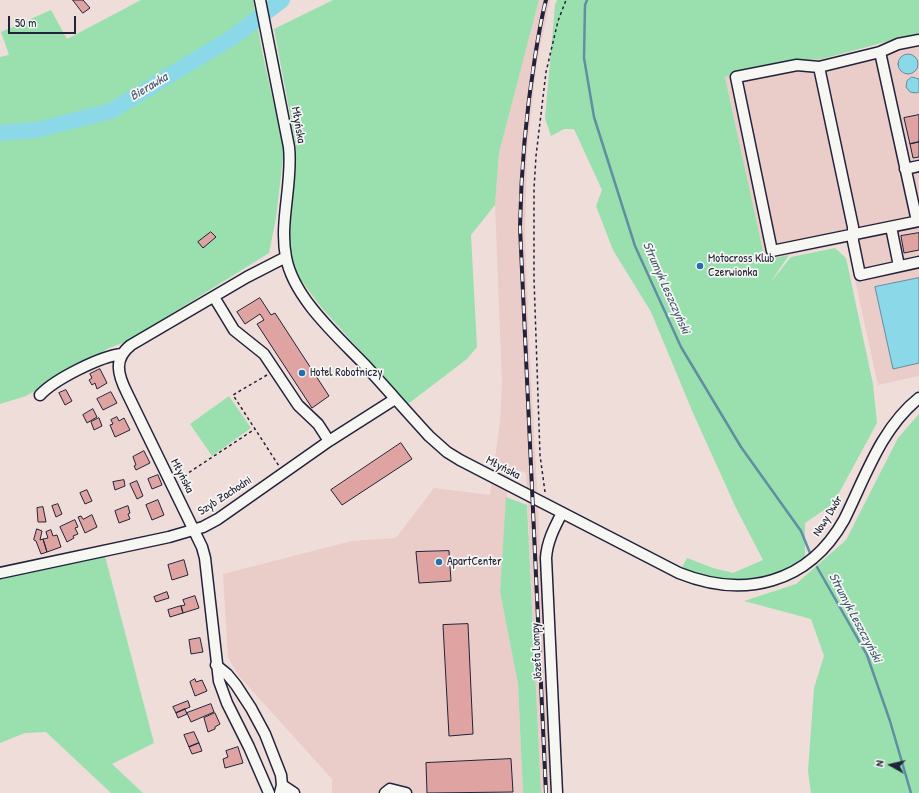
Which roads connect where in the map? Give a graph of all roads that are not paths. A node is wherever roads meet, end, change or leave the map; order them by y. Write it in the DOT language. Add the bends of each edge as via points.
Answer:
graph roads {
  1 [pos="260,0"];
  2 [pos="919,40"];
  3 [pos="880,52"];
  4 [pos="819,67"];
  5 [pos="919,166"];
  6 [pos="905,169"];
  7 [pos="918,221"];
  8 [pos="891,227"];
  9 [pos="853,235"];
  10 [pos="286,257"];
  11 [pos="919,262"];
  12 [pos="899,266"];
  13 [pos="214,297"];
  14 [pos="122,354"];
  15 [pos="40,395"];
  16 [pos="919,398"];
  17 [pos="396,399"];
  18 [pos="329,441"];
  19 [pos="562,513"];
  20 [pos="195,530"];
  21 [pos="0,573"];
  22 [pos="216,665"];
  23 [pos="281,789"];
  24 [pos="269,793"];
  25 [pos="294,793"];
  26 [pos="385,793"];
  27 [pos="406,793"];
  28 [pos="557,793"];
  1 -- 10 [label="street, Młyńska" via="290,152"];
  2 -- 3 [label="street" via="898,44"];
  3 -- 4 [label="street"];
  3 -- 6 [label="street"];
  4 -- 9 [label="street"];
  4 -- 9 [label="street" via="797,64 736,77 772,251"];
  5 -- 6 [label="street"];
  6 -- 7 [label="street"];
  7 -- 8 [label="street"];
  8 -- 9 [label="street"];
  8 -- 12 [label="street"];
  9 -- 12 [label="street" via="860,275"];
  10 -- 13 [label="street"];
  10 -- 17 [label="street, Młyńska" via="292,277 306,299"];
  11 -- 12 [label="street"];
  13 -- 14 [label="street" via="139,340"];
  13 -- 18 [label="street" via="234,330 261,351 298,405 318,424"];
  14 -- 15 [label="street" via="101,359 60,379"];
  14 -- 20 [label="street, Młyńska" via="119,370 124,387"];
  16 -- 19 [label="street, Nowy Dwór" via="902,412 888,432 844,520 828,544 792,572 767,582 737,586 700,581 666,567"];
  17 -- 18 [label="street, Szyb Zachodni"];
  17 -- 19 [label="street, Młyńska" via="447,452"];
  18 -- 20 [label="street, Szyb Zachodni" via="218,519"];
  19 -- 28 [label="street, Józefa Lompy" via="548,544 546,558"];
  20 -- 21 [label="street, Szyb Zachodni"];
  20 -- 22 [label="street, Młyńska" via="205,558"];
  22 -- 23 [label="street" via="231,679 256,717 281,775"];
  22 -- 24 [label="street, Młyńska" via="224,696"];
  23 -- 25 [label="street"];
  26 -- 27 [label="street" via="390,789"];
}
